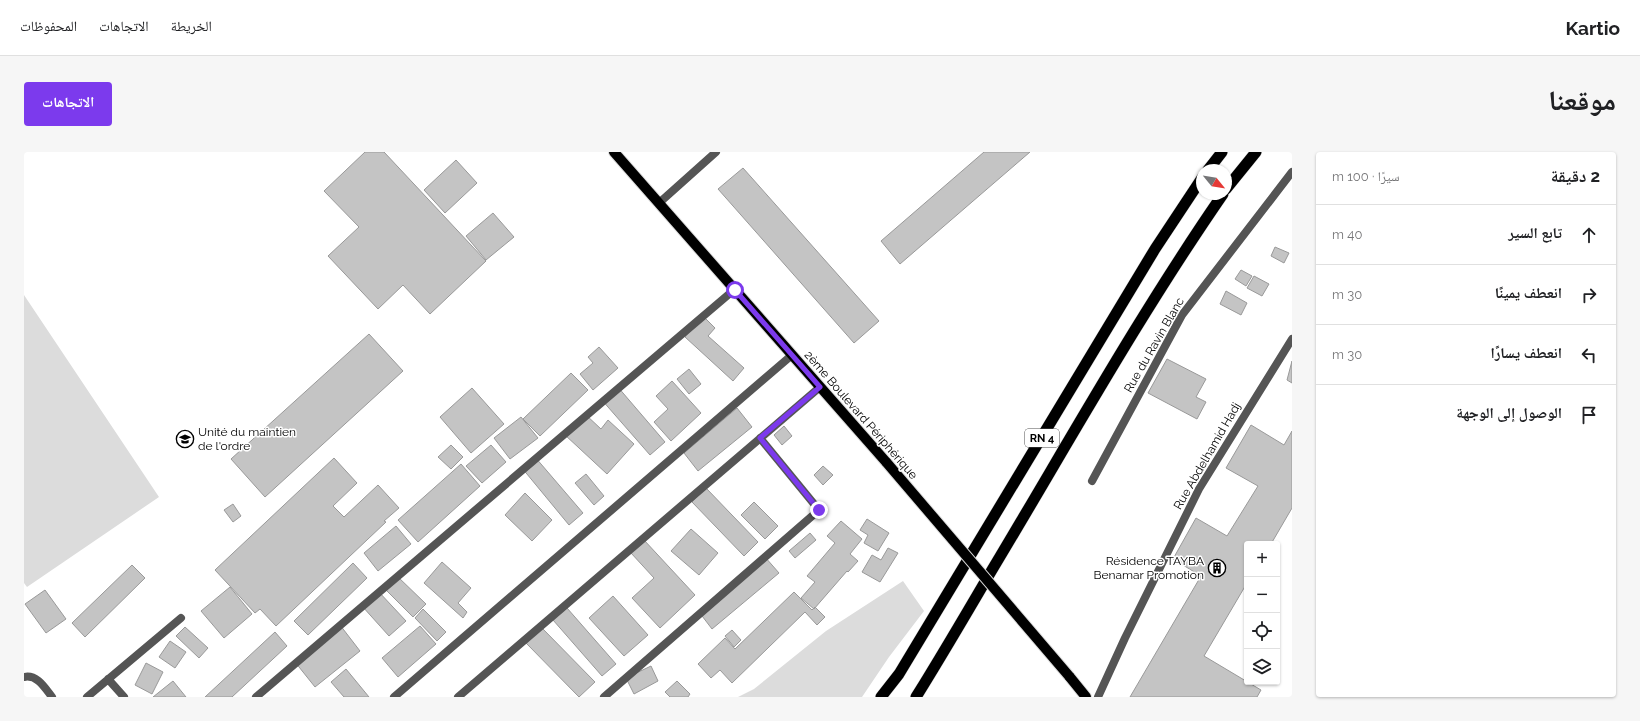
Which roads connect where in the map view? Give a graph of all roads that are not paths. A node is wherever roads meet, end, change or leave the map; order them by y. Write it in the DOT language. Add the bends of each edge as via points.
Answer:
graph roads {
  1 [pos="614,152"];
  2 [pos="716,152"];
  3 [pos="1222,152"];
  4 [pos="1256,152"];
  5 [pos="1213,164"];
  6 [pos="1292,172"];
  7 [pos="1232,182"];
  8 [pos="1196,187"];
  9 [pos="1219,200"];
  10 [pos="659,203"];
  11 [pos="735,290"];
  12 [pos="1292,339"];
  13 [pos="792,355"];
  14 [pos="820,387"];
  15 [pos="760,438"];
  16 [pos="1092,481"];
  17 [pos="181,618"];
  18 [pos="24,677"];
  19 [pos="108,679"];
  20 [pos="52,697"];
  21 [pos="87,697"];
  22 [pos="124,697"];
  23 [pos="256,697"];
  24 [pos="394,697"];
  25 [pos="458,697"];
  26 [pos="604,697"];
  27 [pos="881,697"];
  28 [pos="916,697"];
  29 [pos="1086,697"];
  30 [pos="1098,697"];
  1 -- 10 [label="main road, 2ème Boulevard Périphérique"];
  2 -- 10 [label="street"];
  3 -- 5 [label="highway"];
  4 -- 7 [label="highway"];
  6 -- 16 [label="street, Rue du Ravin Blanc" via="1182,315"];
  8 -- 27 [label="highway, RN 4" via="1155,249 899,674"];
  9 -- 28 [label="highway, RN 4" via="1183,251 1122,350"];
  10 -- 11 [label="main road, 2ème Boulevard Périphérique"];
  11 -- 13 [label="main road, 2ème Boulevard Périphérique"];
  11 -- 23 [label="street"];
  12 -- 30 [label="street, Rue Abdelhamid Hadj" via="1199,489 1124,638"];
  13 -- 14 [label="main road, 2ème Boulevard Périphérique"];
  13 -- 24 [label="street"];
  14 -- 15 [label="street"];
  14 -- 29 [label="main road, 2ème Boulevard Périphérique, bridge"];
  15 -- 25 [label="street"];
  15 -- 26 [label="street" via="819,510"];
  17 -- 19 [label="street"];
  18 -- 20 [label="street" via="38,680"];
  19 -- 21 [label="street"];
  19 -- 22 [label="street"];
}
